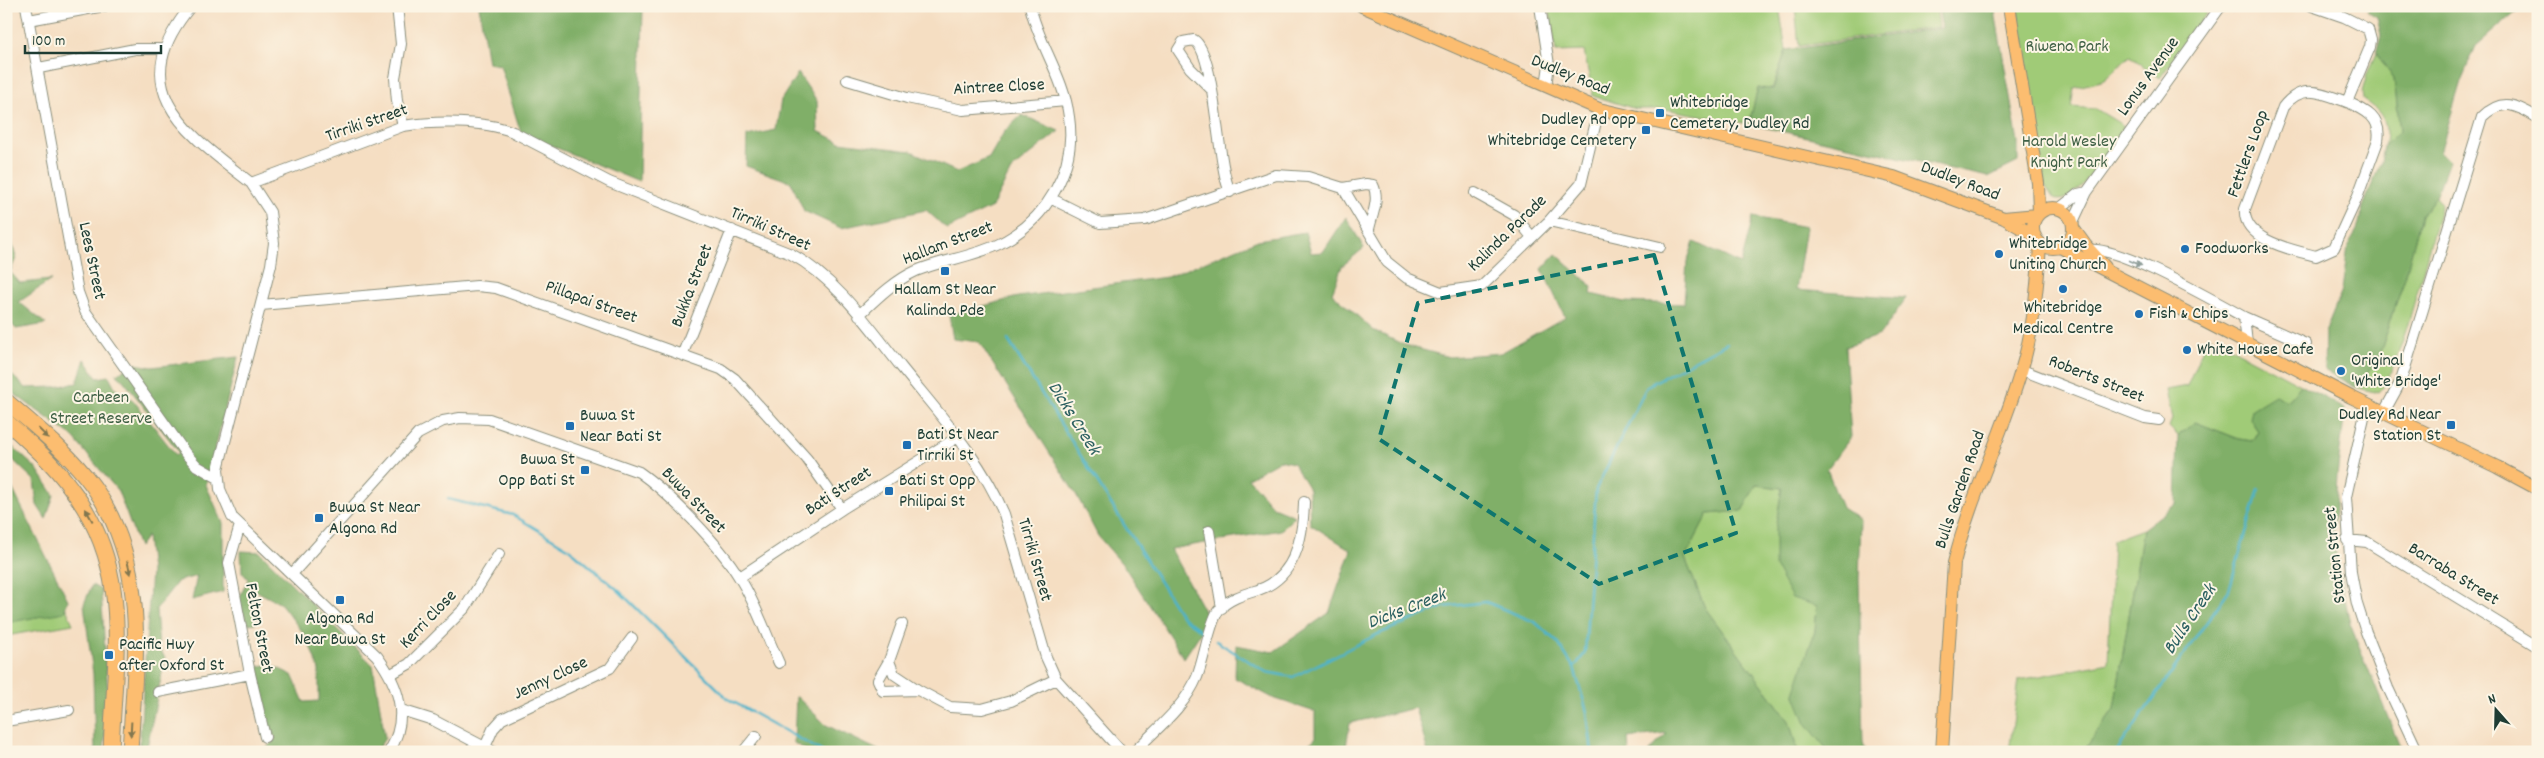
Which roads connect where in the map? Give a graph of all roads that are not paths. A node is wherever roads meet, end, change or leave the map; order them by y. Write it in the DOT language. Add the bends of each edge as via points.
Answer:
graph roads {
  1 [pos="26,6"];
  2 [pos="104,6"];
  3 [pos="396,6"];
  4 [pos="1030,6"];
  5 [pos="1362,6"];
  6 [pos="1540,6"];
  7 [pos="2009,6"];
  8 [pos="2221,6"];
  9 [pos="2312,6"];
  10 [pos="187,8"];
  11 [pos="29,20"];
  12 [pos="163,49"];
  13 [pos="39,68"];
  14 [pos="847,80"];
  15 [pos="1546,86"];
  16 [pos="1212,90"];
  17 [pos="1066,101"];
  18 [pos="2348,102"];
  19 [pos="1599,109"];
  20 [pos="2538,118"];
  21 [pos="403,126"];
  22 [pos="251,183"];
  23 [pos="2038,183"];
  24 [pos="1343,188"];
  25 [pos="1230,192"];
  26 [pos="2086,192"];
  27 [pos="1475,193"];
  28 [pos="1052,199"];
  29 [pos="2057,208"];
  30 [pos="2038,214"];
  31 [pos="2004,218"];
  32 [pos="1549,220"];
  33 [pos="2073,225"];
  34 [pos="1369,229"];
  35 [pos="732,230"];
  36 [pos="1532,237"];
  37 [pos="2037,239"];
  38 [pos="1660,247"];
  39 [pos="2058,247"];
  40 [pos="2089,250"];
  41 [pos="2108,270"];
  42 [pos="2039,274"];
  43 [pos="261,305"];
  44 [pos="859,315"];
  45 [pos="2244,317"];
  46 [pos="2247,343"];
  47 [pos="2306,344"];
  48 [pos="684,354"];
  49 [pos="2022,370"];
  50 [pos="6,401"];
  51 [pos="2367,404"];
  52 [pos="2384,412"];
  53 [pos="2159,420"];
  54 [pos="6,422"];
  55 [pos="958,437"];
  56 [pos="218,478"];
  57 [pos="2538,489"];
  58 [pos="1304,502"];
  59 [pos="842,509"];
  60 [pos="240,525"];
  61 [pos="1209,531"];
  62 [pos="2347,540"];
  63 [pos="499,554"];
  64 [pos="292,574"];
  65 [pos="740,578"];
  66 [pos="1222,608"];
  67 [pos="902,624"];
  68 [pos="632,638"];
  69 [pos="2538,647"];
  70 [pos="889,660"];
  71 [pos="779,663"];
  72 [pos="250,674"];
  73 [pos="391,674"];
  74 [pos="1056,679"];
  75 [pos="918,690"];
  76 [pos="158,692"];
  77 [pos="69,710"];
  78 [pos="400,710"];
  79 [pos="6,721"];
  80 [pos="756,736"];
  81 [pos="265,737"];
  82 [pos="485,747"];
  83 [pos="111,752"];
  84 [pos="130,752"];
  85 [pos="389,752"];
  86 [pos="494,752"];
  87 [pos="743,752"];
  88 [pos="1122,752"];
  89 [pos="1134,752"];
  90 [pos="1942,752"];
  91 [pos="2418,752"];
  1 -- 11 [label="street, Lees Street"];
  2 -- 11 [label="street"];
  3 -- 21 [label="street" via="401,44 395,78"];
  4 -- 17 [label="street, Hallam Street"];
  5 -- 15 [label="main road, Dudley Road"];
  6 -- 15 [label="street" via="1548,65"];
  7 -- 23 [label="main road"];
  8 -- 26 [label="street, Lonus Avenue"];
  9 -- 18 [label="street" via="2366,26 2372,40"];
  10 -- 12 [label="street"];
  11 -- 13 [label="street, Lees Street"];
  12 -- 13 [label="street" via="136,49"];
  12 -- 22 [label="street" via="162,76 178,120 198,142"];
  13 -- 56 [label="street, Lees Street" via="78,292 85,311 186,454 197,466"];
  14 -- 17 [label="street, Aintree Close" via="963,110"];
  15 -- 19 [label="main road, Dudley Road"];
  16 -- 16 [label="street" via="1199,43 1194,40 1183,42 1178,50 1182,58"];
  16 -- 25 [label="street" via="1220,158"];
  17 -- 28 [label="street, Hallam Street" via="1070,147"];
  18 -- 18 [label="street, Fettlers Loop" via="2366,110 2380,131 2337,244 2326,254 2316,256 2257,234 2247,224 2245,209 2290,98 2301,92"];
  19 -- 31 [label="main road, Dudley Road" via="1872,171 1917,184"];
  19 -- 32 [label="street, Kalinda Parade" via="1581,184"];
  20 -- 52 [label="street" via="2518,106 2505,104 2490,109 2482,117 2401,381"];
  21 -- 22 [label="street, Tirriki Street"];
  21 -- 35 [label="street, Tirriki Street" via="422,123 503,128 609,182"];
  22 -- 43 [label="street" via="270,212 274,233 273,254"];
  23 -- 29 [label="main road"];
  23 -- 30 [label="main road"];
  24 -- 25 [label="street" via="1308,178 1276,175"];
  24 -- 34 [label="street, Kalinda Parade"];
  24 -- 34 [label="street" via="1373,185 1376,201"];
  25 -- 28 [label="street" via="1145,220 1100,223"];
  26 -- 29 [label="street, Lonus Avenue"];
  26 -- 33 [label="street, Lonus Avenue"];
  27 -- 36 [label="street" via="1514,215"];
  28 -- 44 [label="street, Hallam Street" via="1005,240 916,271 882,293"];
  29 -- 30 [label="main road"];
  29 -- 33 [label="main road" via="2068,214"];
  30 -- 31 [label="main road, Dudley Road"];
  30 -- 37 [label="main road" via="2033,228"];
  31 -- 37 [label="main road, Dudley Road"];
  32 -- 36 [label="street, Kalinda Parade"];
  32 -- 38 [label="street"];
  33 -- 39 [label="main road" via="2068,242"];
  33 -- 40 [label="main road"];
  34 -- 36 [label="street, Kalinda Parade" via="1387,262 1407,278 1441,292 1482,286"];
  35 -- 44 [label="street, Tirriki Street" via="816,269"];
  35 -- 48 [label="street, Bukka Street"];
  37 -- 39 [label="main road" via="2046,247"];
  37 -- 42 [label="main road, Bulls Garden Road"];
  39 -- 41 [label="main road"];
  39 -- 42 [label="main road, Bulls Garden Road"];
  40 -- 41 [label="main road"];
  40 -- 45 [label="street, one-way" via="2103,249 2154,270"];
  41 -- 46 [label="main road"];
  42 -- 49 [label="main road, Bulls Garden Road"];
  43 -- 48 [label="street, Pillapai Street" via="477,286 496,288"];
  43 -- 56 [label="street"];
  44 -- 55 [label="street, Tirriki Street"];
  45 -- 46 [label="street"];
  45 -- 47 [label="street"];
  46 -- 51 [label="main road"];
  48 -- 59 [label="street, Pillapai Street" via="721,369 735,379 807,459"];
  49 -- 53 [label="street, Roberts Street" via="2145,418"];
  49 -- 90 [label="main road, Bulls Garden Road" via="1961,534 1954,563"];
  50 -- 84 [label="highway, one-way" via="92,484 123,547 132,582 136,618"];
  51 -- 52 [label="main road"];
  51 -- 62 [label="street, Station Street" via="2346,497"];
  52 -- 57 [label="main road"];
  83 -- 54 [label="highway, one-way" via="117,614 106,557 94,524 71,487 42,454"];
  55 -- 59 [label="street, Bati Street"];
  55 -- 74 [label="street, Tirriki Street" via="995,493 1004,514 1046,657"];
  56 -- 60 [label="street" via="227,509"];
  58 -- 66 [label="street" via="1301,539 1289,565 1277,580 1241,594"];
  59 -- 65 [label="street, Bati Street"];
  60 -- 64 [label="street"];
  60 -- 72 [label="street, Felton Street" via="229,563"];
  61 -- 66 [label="street"];
  62 -- 69 [label="street, Barraba Street" via="2367,542"];
  62 -- 91 [label="street, Station Street" via="2357,604 2388,688"];
  63 -- 73 [label="street, Kerri Close" via="465,608 409,664"];
  64 -- 65 [label="street, Buwa Street" via="418,434 443,421 477,418 489,419 639,472 666,493"];
  64 -- 73 [label="street" via="377,656"];
  65 -- 71 [label="street, Buwa Street"];
  66 -- 89 [label="street" via="1186,700"];
  67 -- 70 [label="street"];
  68 -- 82 [label="street, Jenny Close" via="610,668 502,719 493,729"];
  70 -- 75 [label="street" via="894,674"];
  70 -- 75 [label="street" via="878,680 883,691"];
  72 -- 76 [label="street"];
  72 -- 81 [label="street, Felton Street"];
  73 -- 78 [label="street"];
  74 -- 75 [label="street" via="1011,701 982,710 950,707"];
  74 -- 88 [label="street, Tirriki Street"];
  77 -- 79 [label="street"];
  78 -- 82 [label="street" via="433,720"];
  78 -- 85 [label="street" via="398,730"];
  80 -- 87 [label="street"];
  82 -- 86 [label="street"];
}
